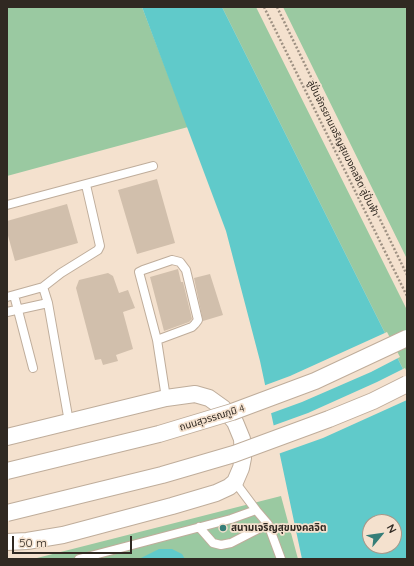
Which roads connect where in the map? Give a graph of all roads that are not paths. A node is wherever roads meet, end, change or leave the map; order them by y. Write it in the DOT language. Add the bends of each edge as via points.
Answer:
graph roads {
  1 [pos="153,166"];
  2 [pos="86,185"];
  3 [pos="7,205"];
  4 [pos="43,288"];
  5 [pos="10,296"];
  6 [pos="48,303"];
  7 [pos="17,310"];
  8 [pos="7,312"];
  9 [pos="407,338"];
  10 [pos="157,340"];
  11 [pos="33,368"];
  12 [pos="407,384"];
  13 [pos="166,398"];
  14 [pos="69,422"];
  15 [pos="7,437"];
  16 [pos="7,471"];
  17 [pos="235,482"];
  18 [pos="256,510"];
  19 [pos="7,513"];
  20 [pos="268,524"];
  21 [pos="199,527"];
  22 [pos="7,542"];
  23 [pos="79,559"];
  24 [pos="281,559"];
  1 -- 2 [label="lane"];
  2 -- 3 [label="lane"];
  2 -- 4 [label="lane" via="100,246 98,250 61,273"];
  4 -- 5 [label="lane"];
  4 -- 6 [label="lane"];
  5 -- 7 [label="lane"];
  6 -- 7 [label="lane"];
  6 -- 14 [label="lane"];
  7 -- 8 [label="lane"];
  7 -- 11 [label="lane"];
  9 -- 16 [label="street, ถนนสุวรรณภูมิ 4, bridge" via="315,381 232,412 159,434"];
  10 -- 10 [label="lane" via="140,272 176,260 186,270 198,320 192,327"];
  10 -- 13 [label="lane"];
  12 -- 19 [label="street, bridge" via="329,419 234,454 162,475"];
  13 -- 14 [label="street"];
  13 -- 17 [label="street" via="195,394 209,398 223,408 235,422 242,439 243,458"];
  14 -- 15 [label="street"];
  17 -- 18 [label="lane"];
  17 -- 22 [label="street" via="216,493 85,529 56,536"];
  18 -- 20 [label="lane"];
  18 -- 21 [label="lane"];
  20 -- 21 [label="lane" via="231,543 221,545 213,543"];
  20 -- 24 [label="lane"];
  21 -- 23 [label="lane"];
}
